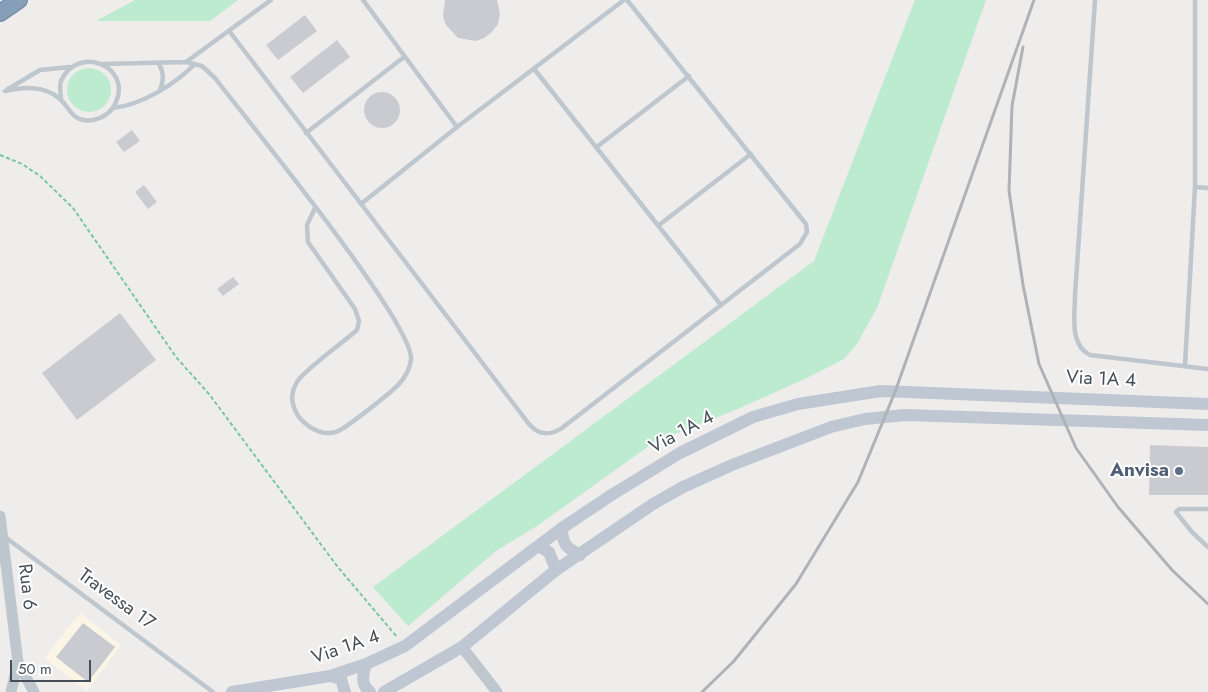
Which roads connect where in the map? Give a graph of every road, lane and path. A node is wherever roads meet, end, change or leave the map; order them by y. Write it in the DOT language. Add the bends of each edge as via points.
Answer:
graph roads {
  1 [pos="19,0"];
  2 [pos="271,0"];
  3 [pos="363,0"];
  4 [pos="625,0"];
  5 [pos="1095,0"];
  6 [pos="1195,0"];
  7 [pos="0,13"];
  8 [pos="230,32"];
  9 [pos="404,57"];
  10 [pos="186,62"];
  11 [pos="103,64"];
  12 [pos="159,64"];
  13 [pos="195,64"];
  14 [pos="70,67"];
  15 [pos="536,70"];
  16 [pos="689,76"];
  17 [pos="160,90"];
  18 [pos="61,100"];
  19 [pos="113,108"];
  20 [pos="457,127"];
  21 [pos="306,133"];
  22 [pos="598,146"];
  23 [pos="750,154"];
  24 [pos="0,155"];
  25 [pos="1195,187"];
  26 [pos="1208,188"];
  27 [pos="361,204"];
  28 [pos="315,208"];
  29 [pos="659,225"];
  30 [pos="721,305"];
  31 [pos="1185,365"];
  32 [pos="1208,369"];
  33 [pos="1208,404"];
  34 [pos="1208,425"];
  35 [pos="1208,509"];
  36 [pos="0,516"];
  37 [pos="562,528"];
  38 [pos="1,536"];
  39 [pos="538,546"];
  40 [pos="1208,547"];
  41 [pos="580,554"];
  42 [pos="556,570"];
  43 [pos="405,646"];
  44 [pos="462,647"];
  45 [pos="18,662"];
  46 [pos="366,664"];
  47 [pos="330,676"];
  48 [pos="11,692"];
  49 [pos="34,692"];
  50 [pos="213,692"];
  51 [pos="232,692"];
  52 [pos="345,692"];
  53 [pos="370,692"];
  54 [pos="384,692"];
  55 [pos="497,692"];
  1 -- 7 [label="highway"];
  2 -- 8 [label="lane"];
  3 -- 9 [label="lane"];
  4 -- 15 [label="lane"];
  4 -- 16 [label="lane"];
  5 -- 31 [label="lane" via="1075,295 1076,337 1080,348 1090,355"];
  6 -- 25 [label="lane"];
  8 -- 10 [label="lane"];
  8 -- 21 [label="lane"];
  9 -- 20 [label="lane"];
  9 -- 21 [label="lane"];
  10 -- 12 [label="lane"];
  10 -- 13 [label="lane"];
  11 -- 12 [label="lane"];
  11 -- 14 [label="lane" via="80,62"];
  11 -- 19 [label="lane" via="113,72 118,83 119,96"];
  12 -- 17 [label="lane" via="164,81"];
  13 -- 17 [label="lane"];
  13 -- 28 [label="lane" via="215,78"];
  14 -- 18 [label="lane" via="60,82"];
  14 -- 18 [label="lane" via="40,70 5,91 35,88"];
  15 -- 20 [label="lane"];
  15 -- 22 [label="lane"];
  16 -- 22 [label="lane"];
  16 -- 23 [label="lane"];
  17 -- 19 [label="lane"];
  18 -- 19 [label="lane" via="67,111 78,118 104,117"];
  20 -- 27 [label="lane"];
  21 -- 27 [label="lane"];
  22 -- 29 [label="lane"];
  23 -- 29 [label="lane"];
  23 -- 30 [label="lane" via="806,224 807,232 800,244"];
  24 -- 43 [label="path" via="40,176 73,208 176,357 209,394 337,566"];
  25 -- 26 [label="lane"];
  25 -- 31 [label="lane"];
  27 -- 30 [label="lane" via="529,424 542,433 549,434 562,428"];
  28 -- 28 [label="lane" via="308,225 308,242 355,309 359,321 357,330 297,381 292,393 298,416 316,431 325,433 338,432 398,385 408,372 411,359 402,331 354,258"];
  29 -- 30 [label="lane"];
  31 -- 32 [label="lane"];
  33 -- 37 [label="main road, Via 1A 4" via="881,391 826,398 753,417 680,453"];
  34 -- 41 [label="main road" via="906,415 865,419 831,427 684,487"];
  35 -- 40 [label="lane" via="1180,509 1176,512"];
  36 -- 38 [label="street, Rua 6"];
  37 -- 39 [label="main road, Via 1A 4"];
  37 -- 41 [label="main road" via="566,546"];
  38 -- 45 [label="street, Rua 6"];
  38 -- 50 [label="lane, Travessa 17"];
  39 -- 42 [label="main road" via="549,552"];
  39 -- 43 [label="main road, Via 1A 4"];
  41 -- 42 [label="main road"];
  42 -- 44 [label="main road"];
  43 -- 46 [label="main road, Via 1A 4"];
  44 -- 54 [label="main road"];
  44 -- 55 [label="street"];
  45 -- 48 [label="street, Rua 6"];
  45 -- 49 [label="street, Rua 6"];
  46 -- 47 [label="main road, Via 1A 4"];
  46 -- 53 [label="main road" via="363,680"];
  47 -- 51 [label="main road, Via 1A 4"];
  47 -- 52 [label="main road" via="341,679"];
}
